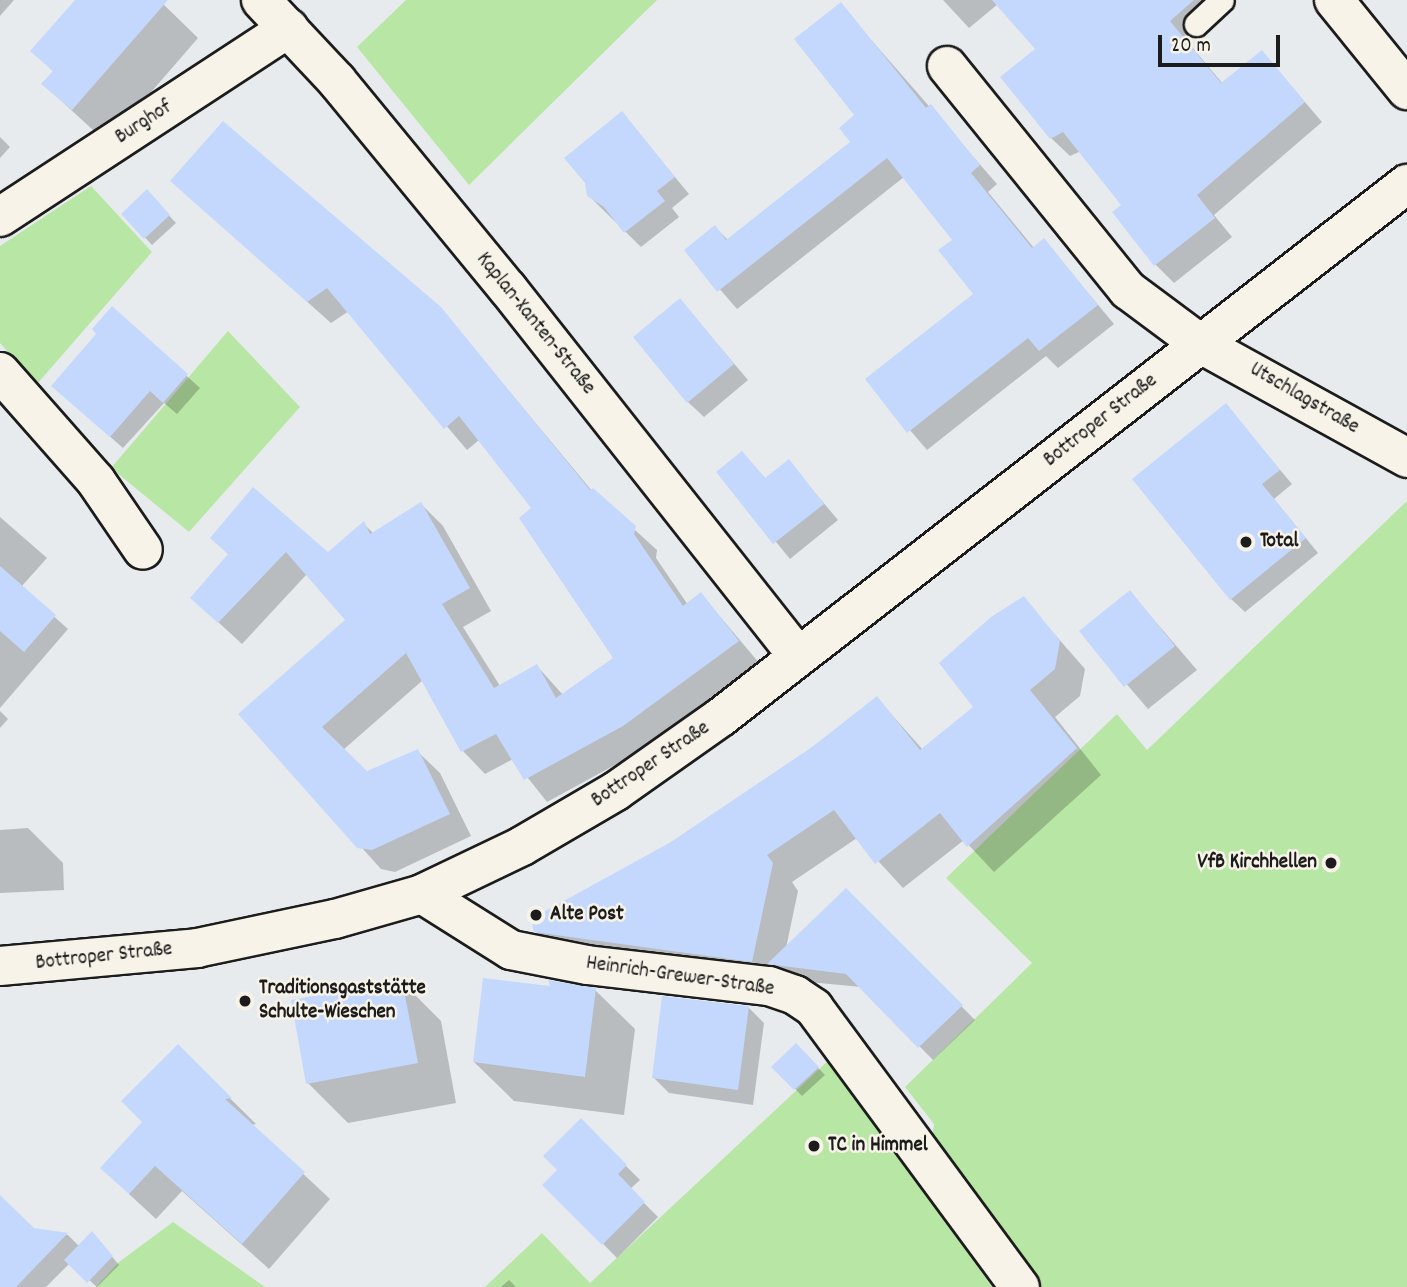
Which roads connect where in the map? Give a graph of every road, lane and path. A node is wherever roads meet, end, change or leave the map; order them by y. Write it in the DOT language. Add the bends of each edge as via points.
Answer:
graph roads {
  1 [pos="261,0"];
  2 [pos="1222,0"];
  3 [pos="1334,0"];
  4 [pos="1196,24"];
  5 [pos="289,28"];
  6 [pos="947,65"];
  7 [pos="1407,90"];
  8 [pos="1407,184"];
  9 [pos="0,217"];
  10 [pos="1199,343"];
  11 [pos="0,372"];
  12 [pos="1407,458"];
  13 [pos="143,550"];
  14 [pos="798,656"];
  15 [pos="422,894"];
  16 [pos="0,966"];
  17 [pos="1020,1287"];
  1 -- 5 [label="street, Kaplan-Xanten-Straße"];
  2 -- 4 [label="lane"];
  3 -- 7 [label="street"];
  5 -- 9 [label="street, Burghof"];
  5 -- 14 [label="street, Kaplan-Xanten-Straße" via="508,289"];
  6 -- 10 [label="street" via="1128,290"];
  8 -- 10 [label="street, Bottroper Straße"];
  10 -- 12 [label="street, Utschlagstraße"];
  10 -- 14 [label="street, Bottroper Straße"];
  11 -- 13 [label="street" via="96,481"];
  14 -- 15 [label="street, Bottroper Straße" via="617,791 522,846"];
  15 -- 16 [label="street, Bottroper Straße" via="335,919 197,948"];
  15 -- 17 [label="street, Heinrich-Grewer-Straße" via="511,950 587,965 769,986 795,995 814,1009"];
}
